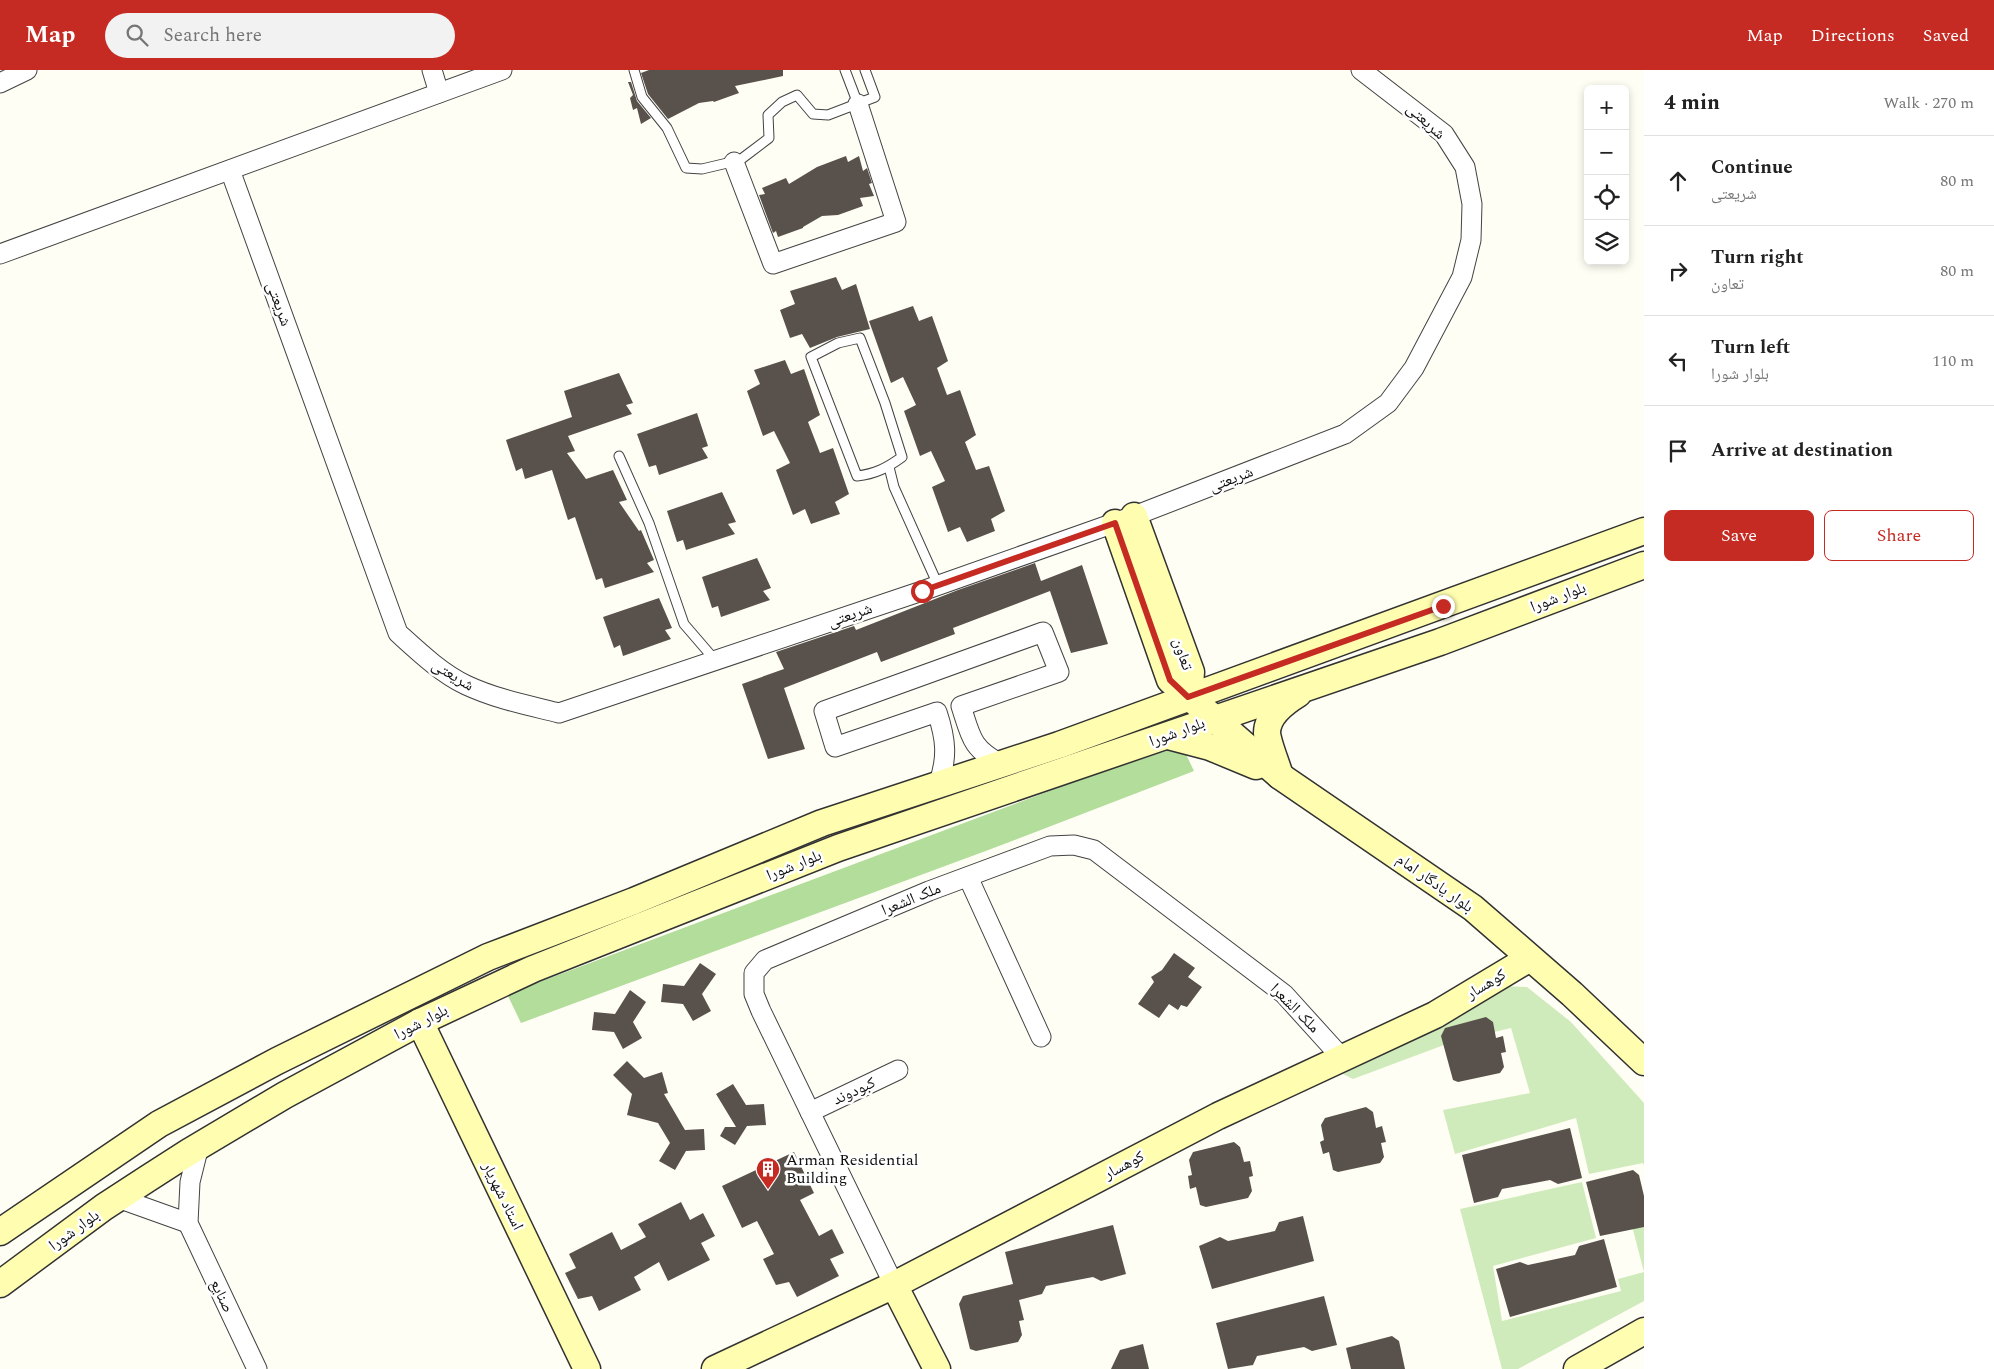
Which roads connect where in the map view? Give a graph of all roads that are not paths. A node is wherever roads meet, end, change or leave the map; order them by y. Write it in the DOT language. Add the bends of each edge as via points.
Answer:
graph roads {
  1 [pos="27,70"];
  2 [pos="432,70"];
  3 [pos="502,70"];
  4 [pos="634,70"];
  5 [pos="845,70"];
  6 [pos="865,70"];
  7 [pos="1362,70"];
  8 [pos="0,83"];
  9 [pos="439,93"];
  10 [pos="858,104"];
  11 [pos="734,162"];
  12 [pos="230,170"];
  13 [pos="0,254"];
  14 [pos="619,456"];
  15 [pos="889,467"];
  16 [pos="1124,520"];
  17 [pos="1644,531"];
  18 [pos="1644,565"];
  19 [pos="938,585"];
  20 [pos="716,660"];
  21 [pos="1308,688"];
  22 [pos="1188,697"];
  23 [pos="961,706"];
  24 [pos="937,712"];
  25 [pos="1213,719"];
  26 [pos="1168,736"];
  27 [pos="1001,764"];
  28 [pos="1280,776"];
  29 [pos="938,785"];
  30 [pos="968,877"];
  31 [pos="1530,958"];
  32 [pos="420,1022"];
  33 [pos="1041,1037"];
  34 [pos="1342,1058"];
  35 [pos="1644,1062"];
  36 [pos="898,1070"];
  37 [pos="810,1112"];
  38 [pos="199,1146"];
  39 [pos="118,1198"];
  40 [pos="188,1223"];
  41 [pos="0,1232"];
  42 [pos="0,1284"];
  43 [pos="894,1285"];
  44 [pos="1644,1330"];
  45 [pos="1588,1367"];
  46 [pos="256,1369"];
  47 [pos="588,1369"];
  48 [pos="716,1369"];
  49 [pos="937,1369"];
  1 -- 8 [label="street"];
  2 -- 9 [label="street"];
  3 -- 9 [label="street"];
  4 -- 11 [label="lane" via="642,97 667,128 686,168 702,170"];
  5 -- 10 [label="lane"];
  6 -- 10 [label="lane" via="875,97"];
  7 -- 16 [label="street, شریعتی" via="1444,134 1465,168 1472,204 1472,240 1462,277 1414,368 1388,403 1345,434"];
  9 -- 12 [label="street"];
  10 -- 11 [label="lane" via="828,115 813,114 797,95 782,102 768,116 768,138"];
  10 -- 11 [label="street" via="896,222 773,264"];
  12 -- 13 [label="street"];
  12 -- 20 [label="street, شریعتی" via="398,634 464,684 505,700 559,712"];
  14 -- 20 [label="lane" via="649,523 684,624"];
  15 -- 15 [label="lane" via="902,457 860,338 838,343 811,357 857,476"];
  15 -- 19 [label="lane" via="894,487"];
  16 -- 19 [label="street, شریعتی"];
  16 -- 22 [label="main road, تعاون" via="1191,672"];
  17 -- 22 [label="main road, بلوار شورا"];
  18 -- 21 [label="main road, بلوار شورا"];
  19 -- 20 [label="street, شریعتی"];
  21 -- 25 [label="main road, بلوار شورا"];
  21 -- 28 [label="main road" via="1280,706 1270,722 1267,733"];
  22 -- 25 [label="main road, بلوار یادگار امام"];
  22 -- 27 [label="main road, بلوار شورا"];
  23 -- 24 [label="street"];
  23 -- 24 [label="street" via="1058,672 1043,632 824,711 835,747"];
  23 -- 27 [label="street" via="971,739 984,755"];
  24 -- 29 [label="street" via="945,737 943,771"];
  25 -- 26 [label="main road, بلوار شورا"];
  25 -- 28 [label="main road, بلوار یادگار امام"];
  26 -- 28 [label="main road" via="1210,747"];
  26 -- 32 [label="main road, بلوار شورا" via="838,848 533,969"];
  27 -- 29 [label="main road, بلوار شورا"];
  28 -- 31 [label="main road, بلوار یادگار امام" via="1473,908"];
  29 -- 41 [label="main road, بلوار شورا" via="822,823 488,957 277,1061 159,1124"];
  30 -- 33 [label="street"];
  30 -- 34 [label="street, ملک الشعرا" via="1050,846 1074,845 1094,850 1284,994"];
  30 -- 37 [label="street, ملک الشعرا" via="765,960 754,974 754,994"];
  31 -- 34 [label="main road, کوهسار" via="1435,1015"];
  31 -- 35 [label="main road, بلوار یادگار امام"];
  32 -- 38 [label="main road, بلوار شورا"];
  32 -- 47 [label="main road, استاد شهریار"];
  34 -- 43 [label="main road, کوهسار" via="1218,1116"];
  36 -- 37 [label="street, کبودوند"];
  37 -- 43 [label="street, ملک الشعرا"];
  38 -- 39 [label="main road, بلوار شورا"];
  38 -- 40 [label="street" via="190,1182"];
  39 -- 40 [label="street"];
  39 -- 42 [label="main road, بلوار شورا"];
  40 -- 46 [label="street, صنایع"];
  43 -- 48 [label="main road, کوهسار"];
  43 -- 49 [label="main road"];
  44 -- 45 [label="main road"];
}
